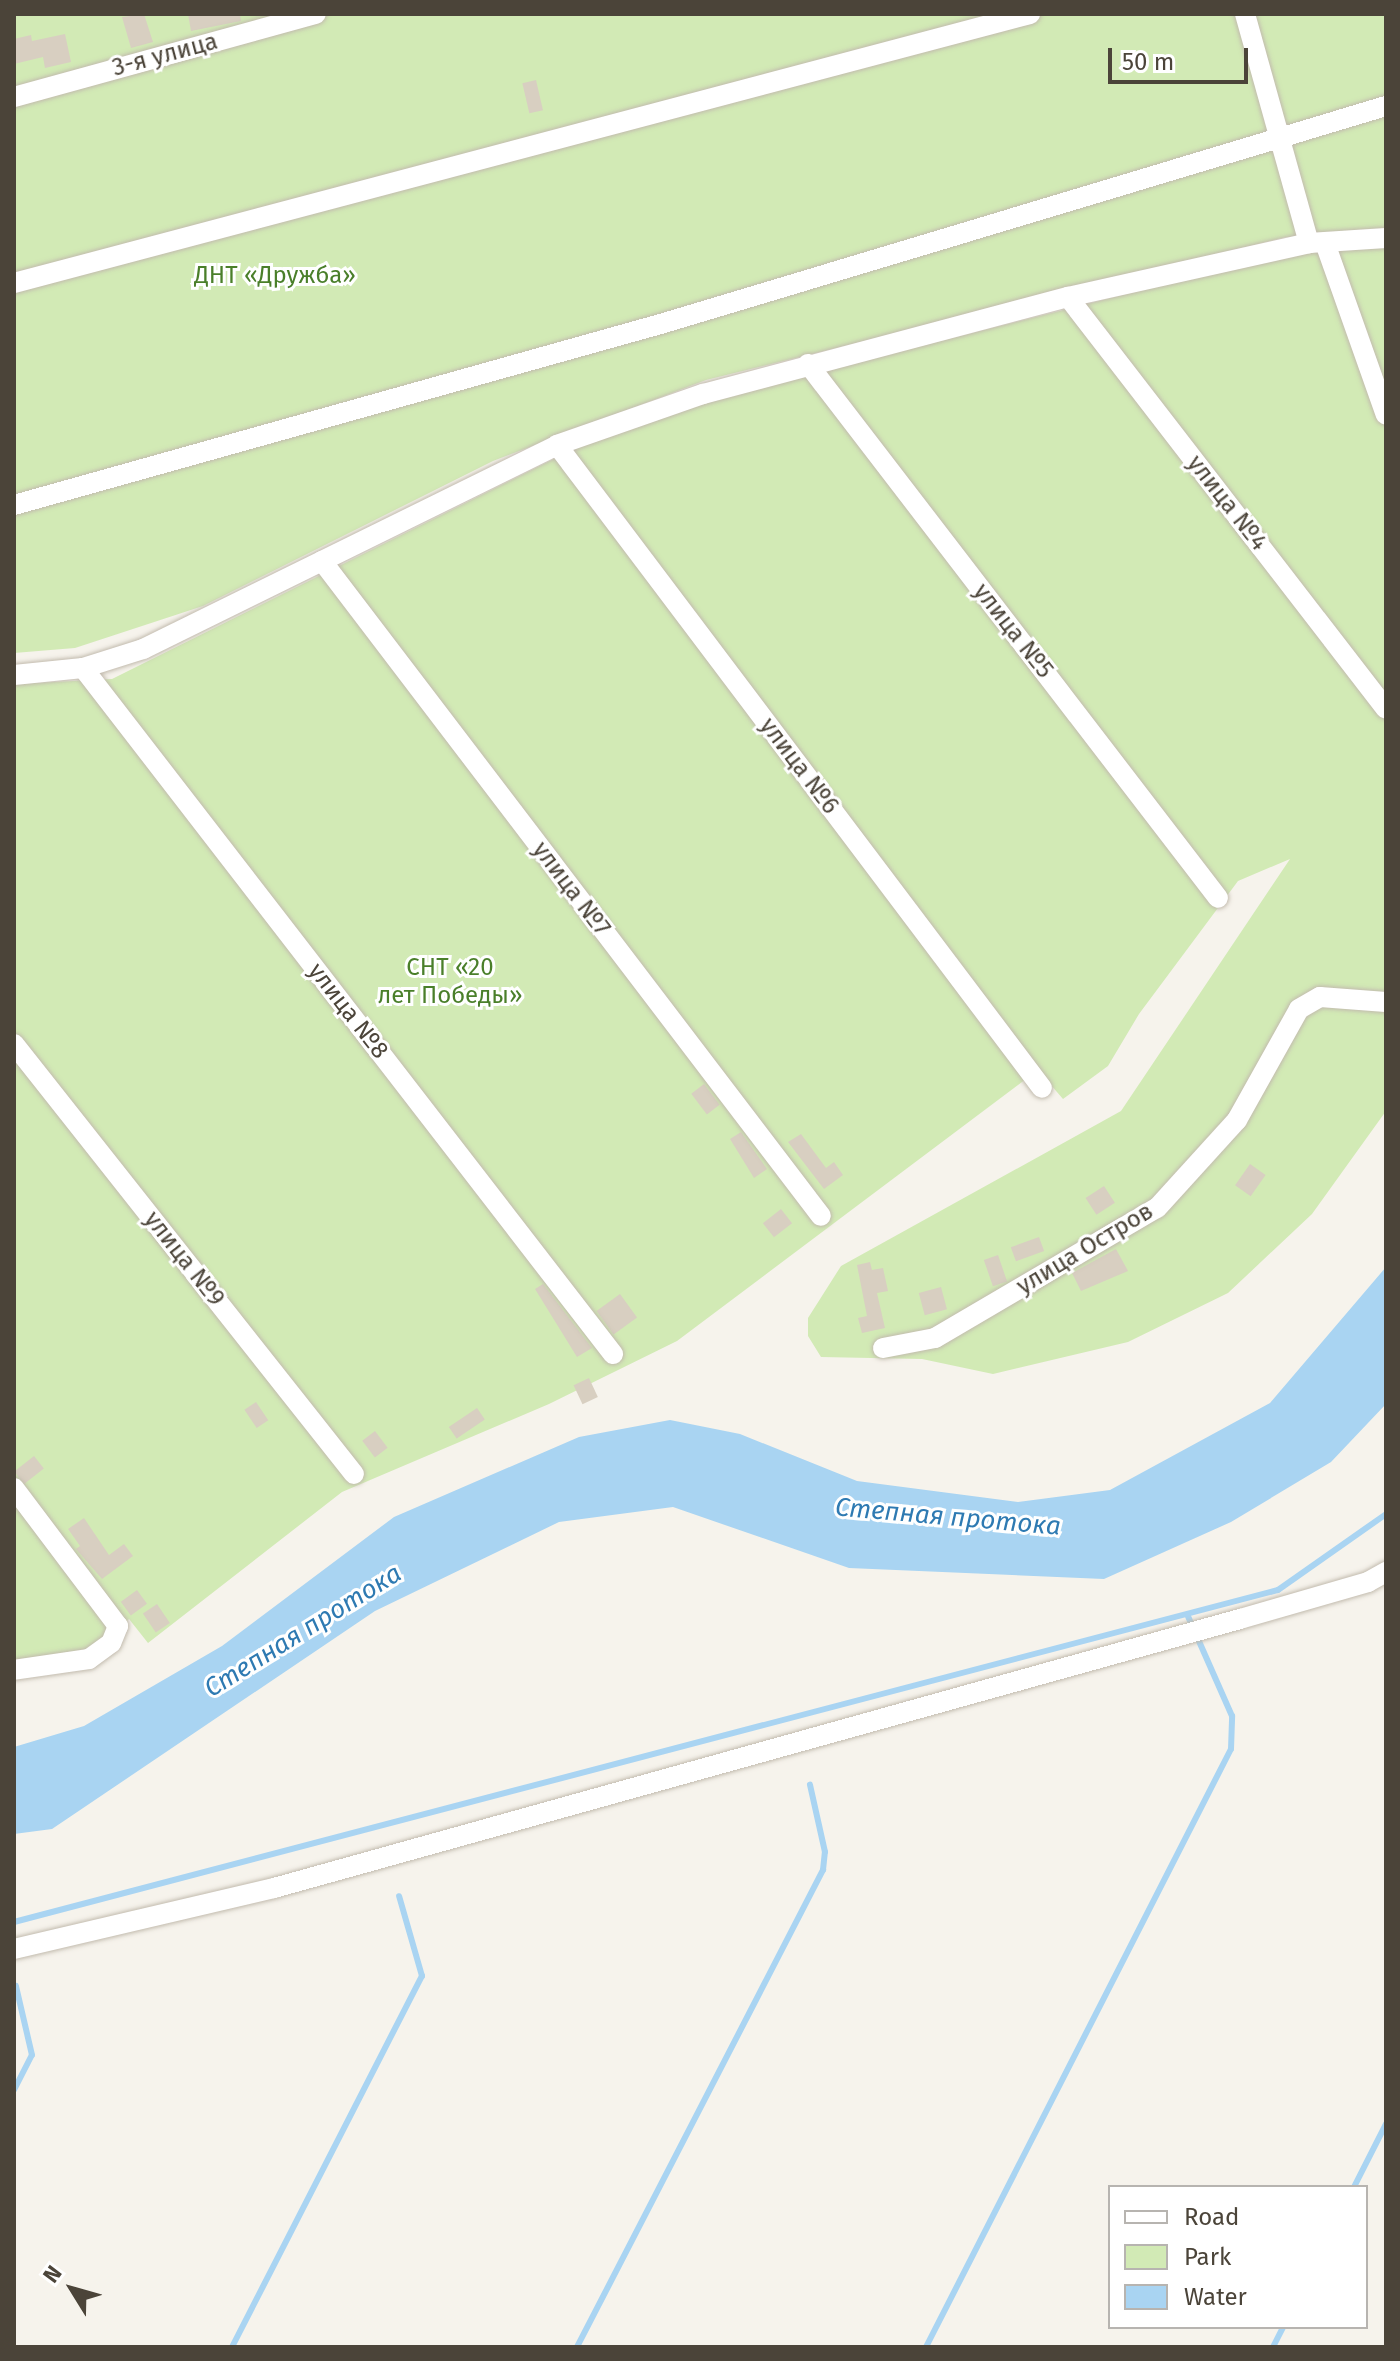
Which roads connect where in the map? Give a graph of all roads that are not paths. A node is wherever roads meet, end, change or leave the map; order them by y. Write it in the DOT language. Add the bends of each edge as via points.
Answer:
graph roads {
  1 [pos="316,14"];
  2 [pos="1030,14"];
  3 [pos="1245,14"];
  4 [pos="14,97"];
  5 [pos="1386,106"];
  6 [pos="1280,136"];
  7 [pos="1386,238"];
  8 [pos="1317,243"];
  9 [pos="14,283"];
  10 [pos="1068,297"];
  11 [pos="1376,361"];
  12 [pos="808,364"];
  13 [pos="1386,415"];
  14 [pos="557,445"];
  15 [pos="14,505"];
  16 [pos="322,561"];
  17 [pos="83,668"];
  18 [pos="14,675"];
  19 [pos="1386,709"];
  20 [pos="1218,898"];
  21 [pos="1386,1002"];
  22 [pos="14,1044"];
  23 [pos="1042,1088"];
  24 [pos="821,1216"];
  25 [pos="883,1348"];
  26 [pos="613,1354"];
  27 [pos="354,1474"];
  28 [pos="14,1488"];
  29 [pos="1386,1572"];
  30 [pos="14,1670"];
  31 [pos="14,1949"];
  1 -- 4 [label="street, 3-я улица"];
  2 -- 9 [label="street"];
  3 -- 6 [label="street"];
  5 -- 6 [label="street"];
  6 -- 8 [label="street"];
  6 -- 15 [label="street" via="664,323"];
  7 -- 8 [label="street"];
  8 -- 10 [label="street"];
  8 -- 11 [label="street"];
  10 -- 12 [label="street"];
  10 -- 19 [label="street, улица №4"];
  11 -- 13 [label="street"];
  12 -- 14 [label="street"];
  12 -- 20 [label="street, улица №5"];
  14 -- 16 [label="street"];
  14 -- 23 [label="street, улица №6"];
  16 -- 17 [label="street" via="143,649"];
  16 -- 24 [label="street, улица №7"];
  17 -- 18 [label="street"];
  17 -- 26 [label="street, улица №8"];
  21 -- 25 [label="street, улица Остров" via="1320,997 1299,1009 1237,1120 1157,1208 935,1338"];
  22 -- 27 [label="street, улица №9"];
  28 -- 30 [label="street" via="118,1626 111,1643 89,1659"];
  29 -- 31 [label="street" via="1268,1611 274,1888"];
}
